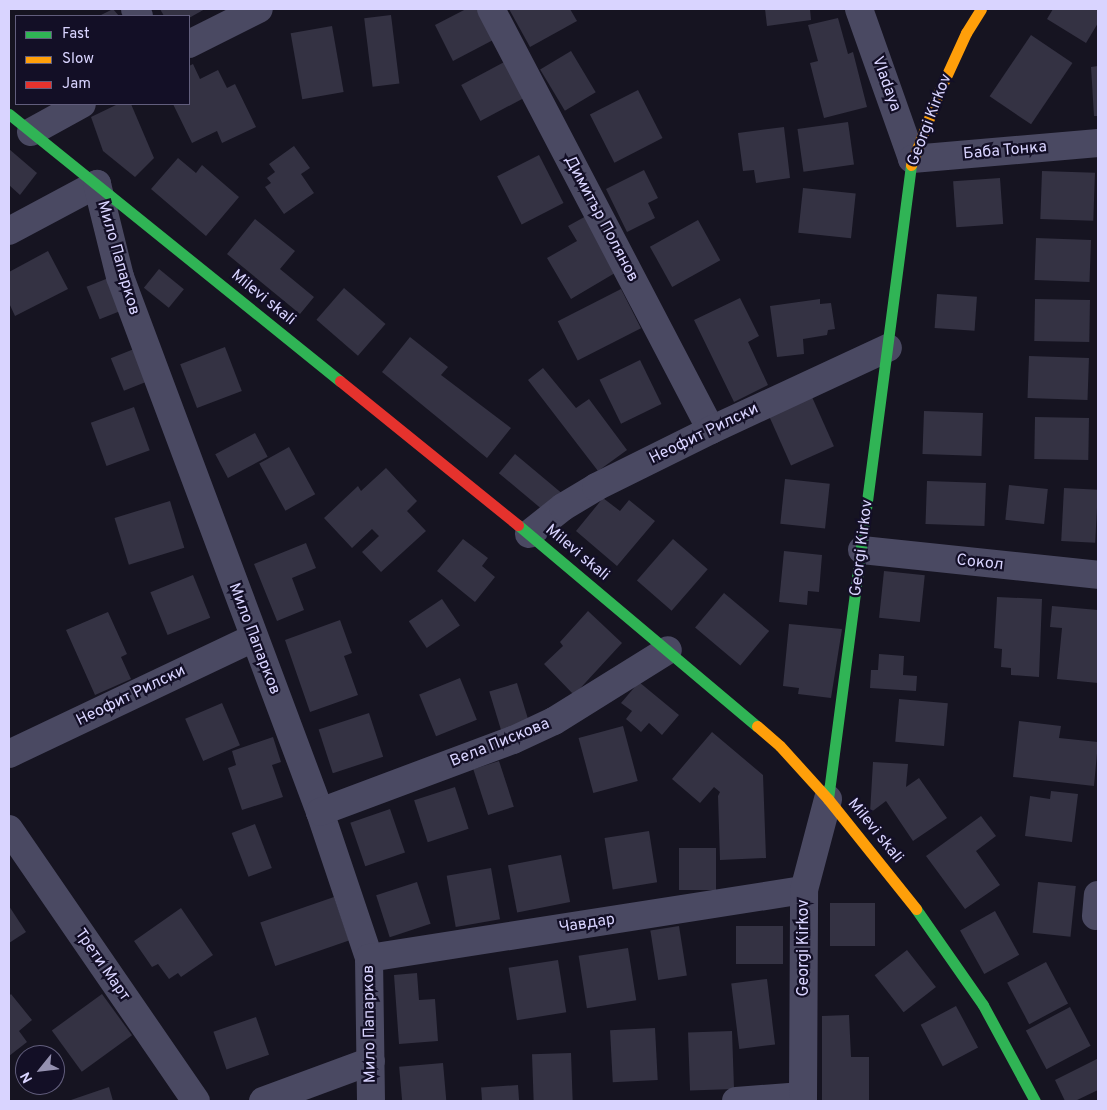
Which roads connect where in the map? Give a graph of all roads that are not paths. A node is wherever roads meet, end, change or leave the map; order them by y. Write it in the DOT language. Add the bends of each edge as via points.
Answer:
graph roads {
  1 [pos="259,9"];
  2 [pos="490,9"];
  3 [pos="859,9"];
  4 [pos="981,9"];
  5 [pos="190,44"];
  6 [pos="80,105"];
  7 [pos="9,114"];
  8 [pos="32,132"];
  9 [pos="1098,143"];
  10 [pos="912,159"];
  11 [pos="97,184"];
  12 [pos="9,231"];
  13 [pos="888,348"];
  14 [pos="711,430"];
  15 [pos="529,534"];
  16 [pos="862,550"];
  17 [pos="1098,575"];
  18 [pos="253,638"];
  19 [pos="668,650"];
  20 [pos="9,754"];
  21 [pos="828,799"];
  22 [pos="320,812"];
  23 [pos="9,829"];
  24 [pos="804,890"];
  25 [pos="369,958"];
  26 [pos="371,1061"];
  27 [pos="803,1098"];
  28 [pos="196,1101"];
  29 [pos="263,1101"];
  30 [pos="372,1101"];
  31 [pos="736,1101"];
  32 [pos="1035,1101"];
  1 -- 5 [label="street"];
  2 -- 14 [label="street, Димитър Полянов"];
  3 -- 10 [label="street, Vladaya"];
  4 -- 10 [label="street, Georgi Kirkov" via="966,33"];
  6 -- 8 [label="street"];
  7 -- 8 [label="street, Milevi skali"];
  8 -- 11 [label="street, Milevi skali"];
  9 -- 10 [label="street, Баба Тонка"];
  10 -- 13 [label="street, Georgi Kirkov"];
  11 -- 12 [label="street"];
  11 -- 15 [label="street, Milevi skali"];
  11 -- 18 [label="street, Мило Папарков" via="120,277"];
  13 -- 14 [label="street, Неофит Рилски"];
  13 -- 16 [label="street, Georgi Kirkov"];
  14 -- 15 [label="street, Неофит Рилски" via="596,487 563,507"];
  15 -- 19 [label="street, Milevi skali"];
  16 -- 17 [label="street, Сокол"];
  16 -- 21 [label="street, Georgi Kirkov"];
  18 -- 20 [label="street, Неофит Рилски"];
  18 -- 22 [label="street, Мило Папарков"];
  19 -- 21 [label="street, Milevi skali" via="780,746"];
  19 -- 22 [label="street, Вела Пискова" via="587,702 530,732"];
  21 -- 24 [label="street, Georgi Kirkov"];
  21 -- 32 [label="street, Milevi skali" via="937,936 983,1005"];
  22 -- 25 [label="street, Мило Папарков"];
  23 -- 28 [label="street, Трети Март"];
  24 -- 25 [label="street, Чавдар"];
  24 -- 27 [label="street, Georgi Kirkov"];
  25 -- 26 [label="street, Мило Папарков"];
  26 -- 29 [label="street"];
  26 -- 30 [label="street, Мило Папарков"];
  27 -- 31 [label="street"];
}
